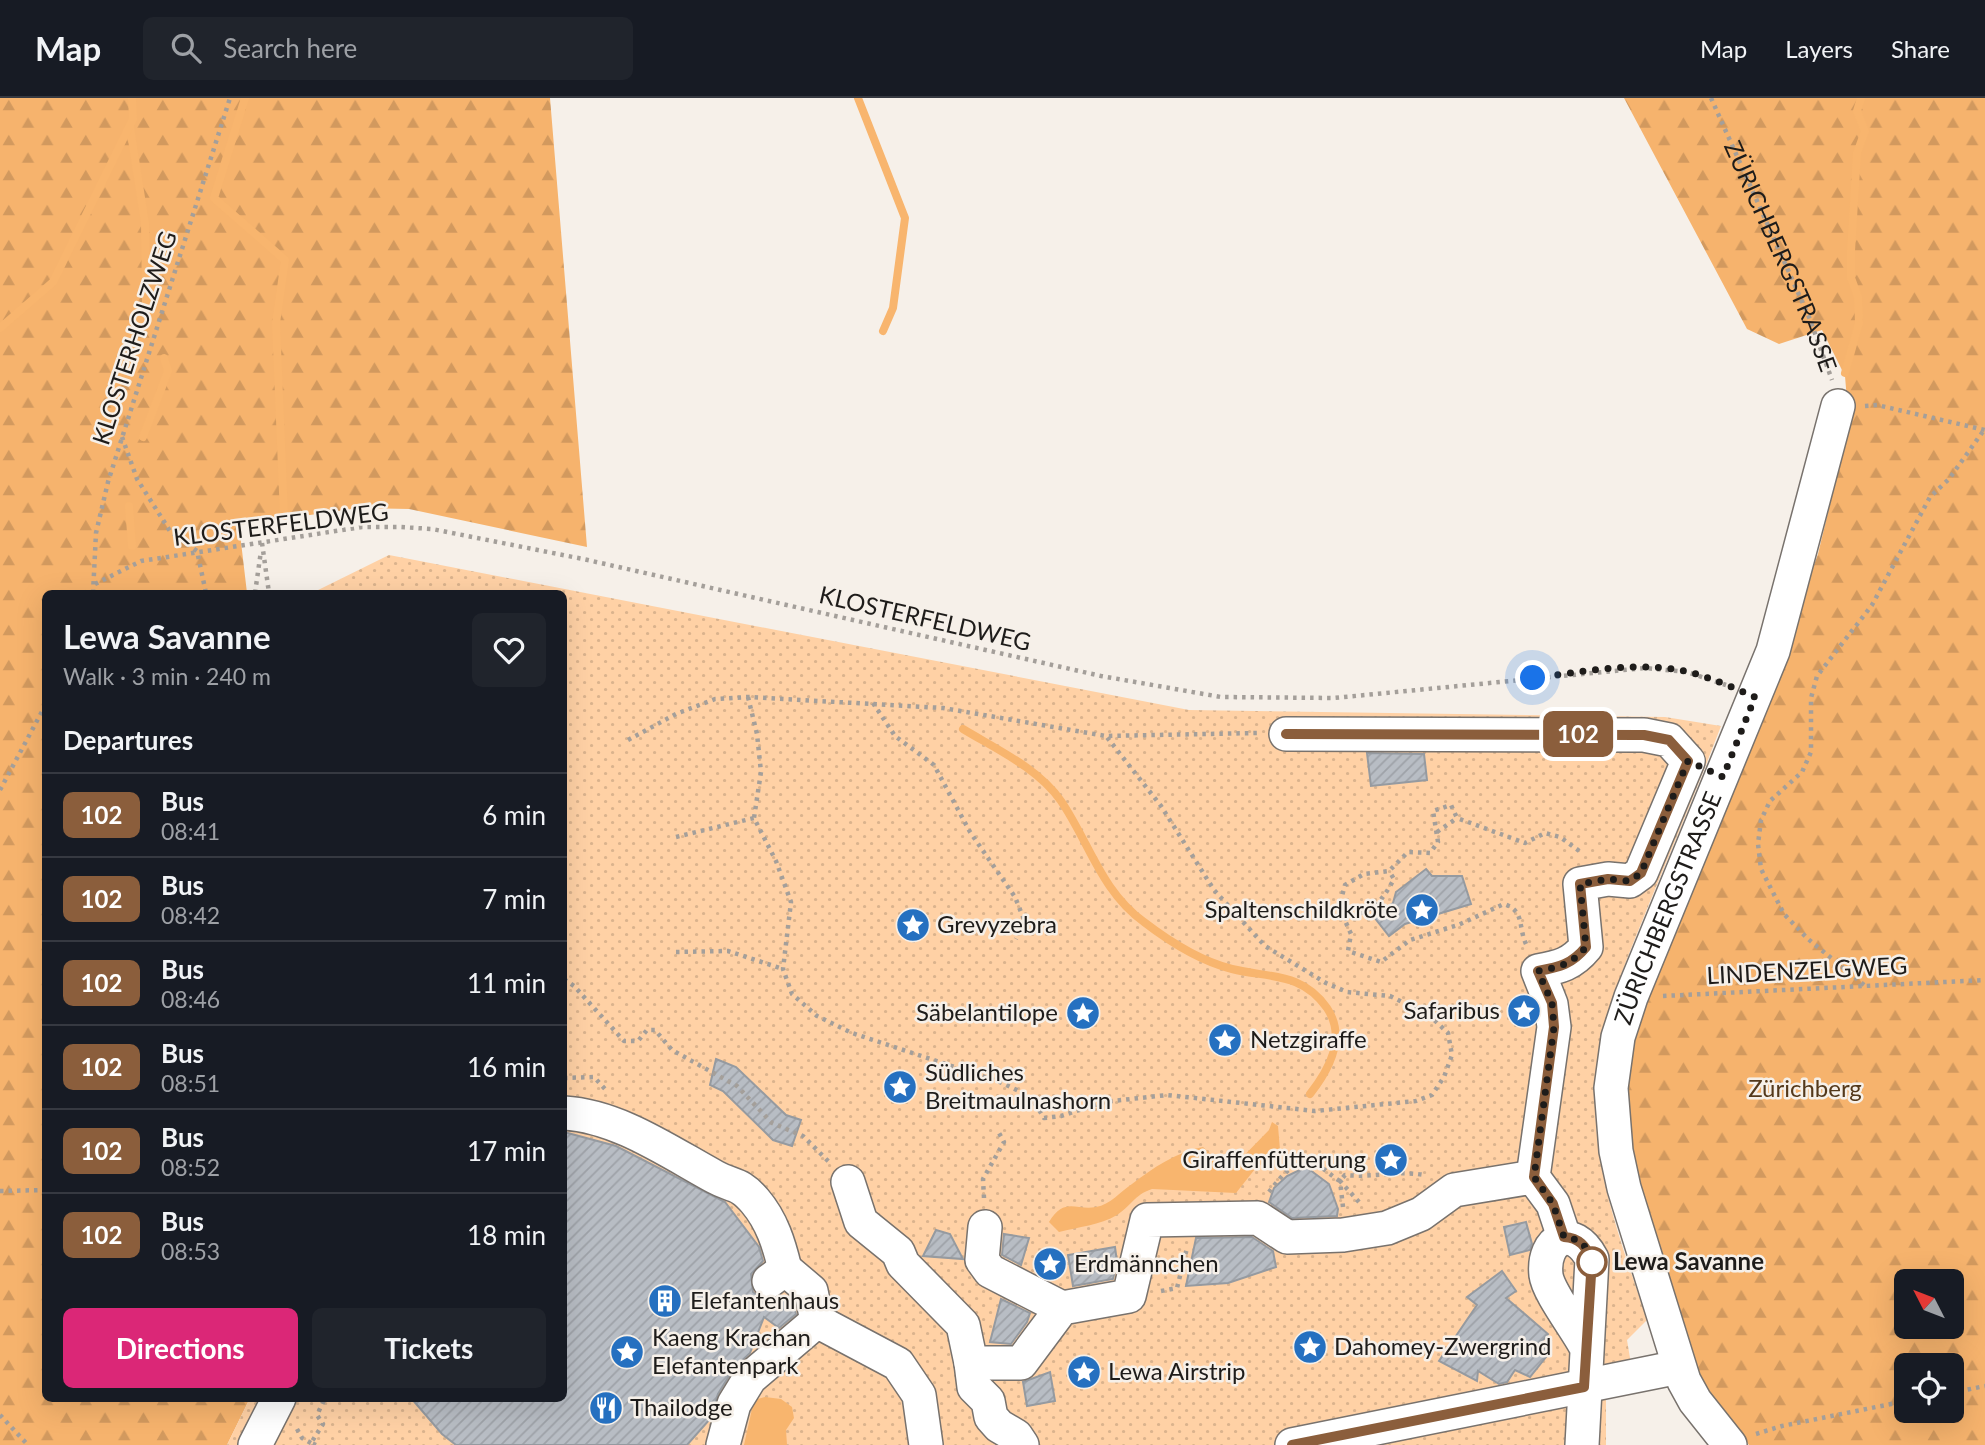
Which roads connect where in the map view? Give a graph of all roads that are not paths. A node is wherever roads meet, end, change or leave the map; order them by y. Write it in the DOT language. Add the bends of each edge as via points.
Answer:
graph roads {
  1 [pos="1838,406"];
  2 [pos="1535,733"];
  3 [pos="1286,734"];
  4 [pos="1435,755"];
  5 [pos="1688,761"];
  6 [pos="1723,777"];
  7 [pos="567,1113"];
  8 [pos="1534,1177"];
  9 [pos="848,1182"];
  10 [pos="985,1227"];
  11 [pos="1564,1237"];
  12 [pos="1062,1308"];
  13 [pos="817,1321"];
  14 [pos="1586,1347"];
  15 [pos="971,1363"];
  16 [pos="1679,1367"];
  17 [pos="1584,1387"];
  18 [pos="277,1402"];
  19 [pos="1729,1444"];
  20 [pos="255,1445"];
  21 [pos="723,1445"];
  22 [pos="926,1445"];
  23 [pos="1022,1445"];
  24 [pos="1292,1445"];
  25 [pos="1582,1445"];
  1 -- 6 [label="street, ZÜRICHBERGSTRASSE" via="1773,651"];
  2 -- 3 [label="street"];
  2 -- 4 [label="street"];
  2 -- 5 [label="street" via="1644,735 1669,740"];
  5 -- 6 [label="street"];
  5 -- 8 [label="street" via="1641,873 1630,881 1580,884 1586,947 1562,967 1538,971 1552,1003 1554,1027"];
  6 -- 16 [label="street, ZÜRICHBERGSTRASSE" via="1631,998 1618,1037 1611,1088 1624,1188"];
  7 -- 13 [label="street" via="618,1128 679,1155 718,1179 734,1182 777,1234 777,1275 811,1291"];
  8 -- 11 [label="street" via="1553,1204"];
  8 -- 12 [label="street" via="1454,1190 1422,1214 1387,1228 1287,1237 1258,1218 1147,1220 1129,1296"];
  9 -- 15 [label="street" via="861,1222 898,1252 903,1264 963,1325"];
  10 -- 12 [label="street" via="982,1260 990,1271"];
  11 -- 14 [label="street" via="1575,1238 1592,1259"];
  11 -- 14 [label="street" via="1553,1245 1546,1278"];
  12 -- 15 [label="street" via="1021,1363"];
  13 -- 21 [label="street" via="750,1378 734,1404"];
  13 -- 22 [label="street" via="898,1364 919,1395"];
  14 -- 17 [label="street"];
  15 -- 23 [label="street" via="974,1387 988,1401 991,1417"];
  16 -- 17 [label="street"];
  16 -- 19 [label="street, ZÜRICHBERGSTRASSE" via="1695,1401"];
  17 -- 24 [label="street"];
  17 -- 25 [label="street"];
  18 -- 20 [label="street"];
}
